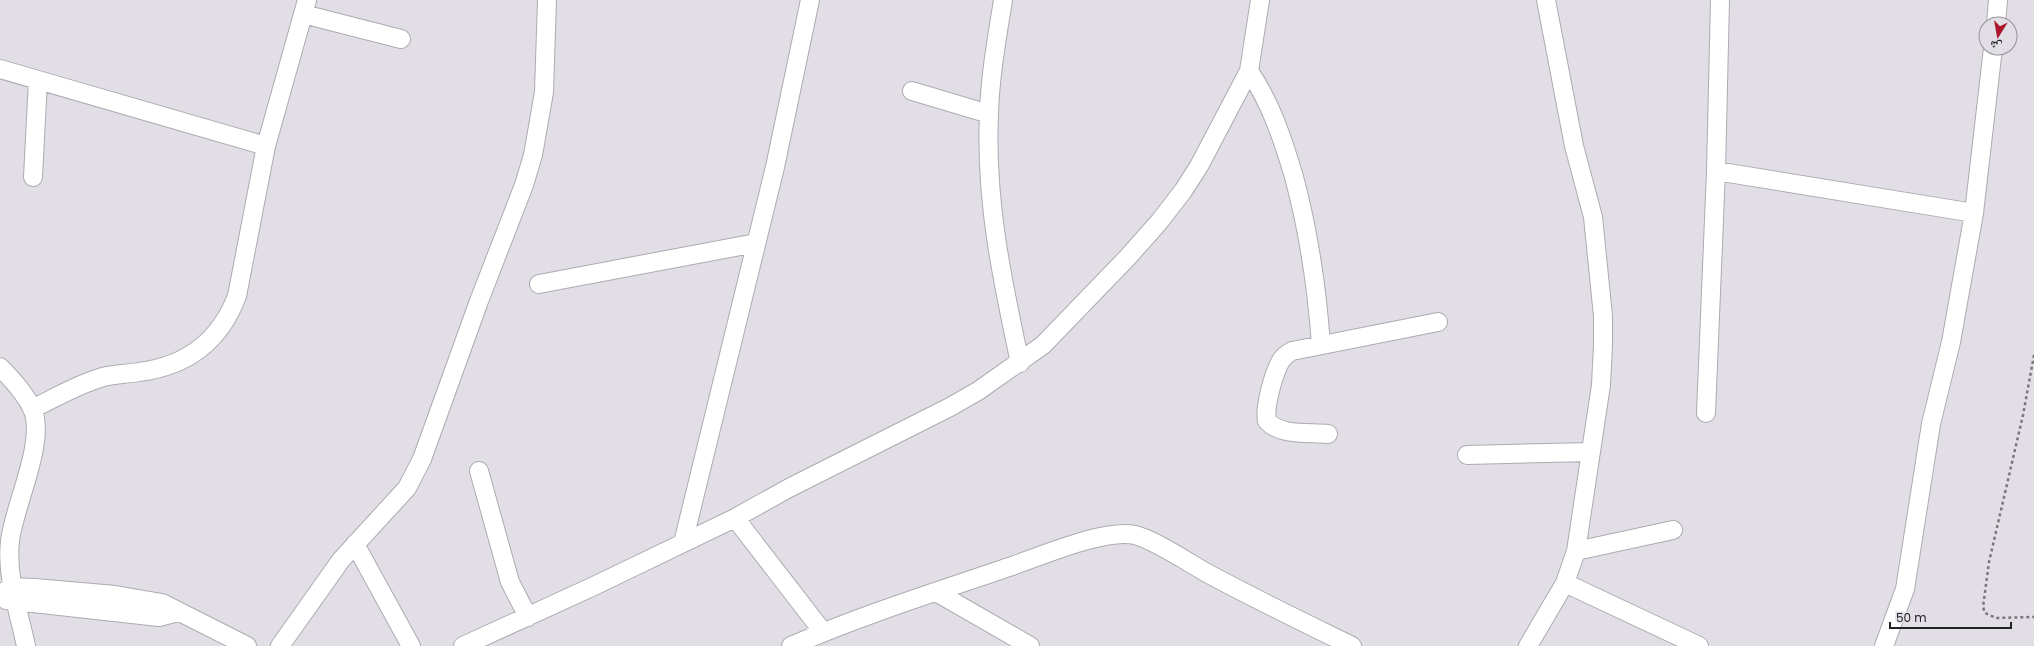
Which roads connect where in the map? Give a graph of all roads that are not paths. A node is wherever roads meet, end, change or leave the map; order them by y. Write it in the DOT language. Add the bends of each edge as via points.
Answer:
graph roads {
  1 [pos="548,0"];
  2 [pos="810,0"];
  3 [pos="1003,0"];
  4 [pos="1260,0"];
  5 [pos="1546,0"];
  6 [pos="1720,0"];
  7 [pos="1998,0"];
  8 [pos="305,7"];
  9 [pos="1997,16"];
  10 [pos="401,39"];
  11 [pos="1992,56"];
  12 [pos="0,69"];
  13 [pos="1249,71"];
  14 [pos="38,80"];
  15 [pos="912,91"];
  16 [pos="989,114"];
  17 [pos="266,146"];
  18 [pos="1716,171"];
  19 [pos="33,178"];
  20 [pos="1974,213"];
  21 [pos="756,243"];
  22 [pos="539,284"];
  23 [pos="1438,322"];
  24 [pos="1322,345"];
  25 [pos="1020,363"];
  26 [pos="0,367"];
  27 [pos="32,409"];
  28 [pos="1706,412"];
  29 [pos="1328,434"];
  30 [pos="1591,452"];
  31 [pos="1467,455"];
  32 [pos="479,470"];
  33 [pos="735,518"];
  34 [pos="1674,530"];
  35 [pos="683,542"];
  36 [pos="355,544"];
  37 [pos="1576,551"];
  38 [pos="1565,583"];
  39 [pos="936,592"];
  40 [pos="7,596"];
  41 [pos="528,617"];
  42 [pos="823,632"];
  43 [pos="26,646"];
  44 [pos="247,646"];
  45 [pos="280,646"];
  46 [pos="411,646"];
  47 [pos="463,646"];
  48 [pos="791,646"];
  49 [pos="1030,646"];
  50 [pos="1352,646"];
  51 [pos="1528,646"];
  52 [pos="1699,646"];
  53 [pos="1884,646"];
  1 -- 36 [label="street" via="544,92 533,155 524,185 416,474 400,498"];
  2 -- 21 [label="street" via="775,167"];
  3 -- 16 [label="street"];
  4 -- 13 [label="street"];
  5 -- 30 [label="street" via="1574,146 1593,217 1597,243 1603,345 1601,385"];
  6 -- 18 [label="street"];
  7 -- 9 [label="street"];
  8 -- 10 [label="street"];
  8 -- 17 [label="street"];
  11 -- 20 [label="street"];
  12 -- 14 [label="street"];
  13 -- 24 [label="street" via="1262,90 1276,120 1301,203 1314,268"];
  13 -- 25 [label="street" via="1199,166 1159,222 1043,344"];
  14 -- 17 [label="street"];
  14 -- 19 [label="street"];
  15 -- 16 [label="street"];
  16 -- 25 [label="street" via="994,227"];
  17 -- 27 [label="street" via="237,296 231,313 214,336 181,361 139,372 102,377"];
  18 -- 20 [label="street"];
  18 -- 28 [label="street"];
  20 -- 53 [label="street" via="1950,342 1931,424 1905,590"];
  21 -- 22 [label="street"];
  21 -- 35 [label="street"];
  23 -- 24 [label="street"];
  24 -- 29 [label="street" via="1292,351 1285,356 1276,374 1266,416 1272,426 1279,430"];
  25 -- 33 [label="street" via="950,407"];
  26 -- 27 [label="street" via="15,382"];
  27 -- 40 [label="street" via="35,443 10,541"];
  30 -- 31 [label="street"];
  30 -- 37 [label="street"];
  32 -- 41 [label="street" via="510,582"];
  33 -- 35 [label="street"];
  33 -- 42 [label="street"];
  34 -- 37 [label="street"];
  35 -- 41 [label="street"];
  36 -- 45 [label="street" via="320,588"];
  36 -- 46 [label="street"];
  37 -- 38 [label="street"];
  38 -- 51 [label="street"];
  38 -- 52 [label="street"];
  39 -- 42 [label="street"];
  39 -- 49 [label="street"];
  39 -- 50 [label="street" via="1085,542 1123,534 1135,535"];
  40 -- 43 [label="street"];
  40 -- 44 [label="street" via="88,592 162,602"];
  41 -- 47 [label="street"];
  42 -- 48 [label="street"];
}
